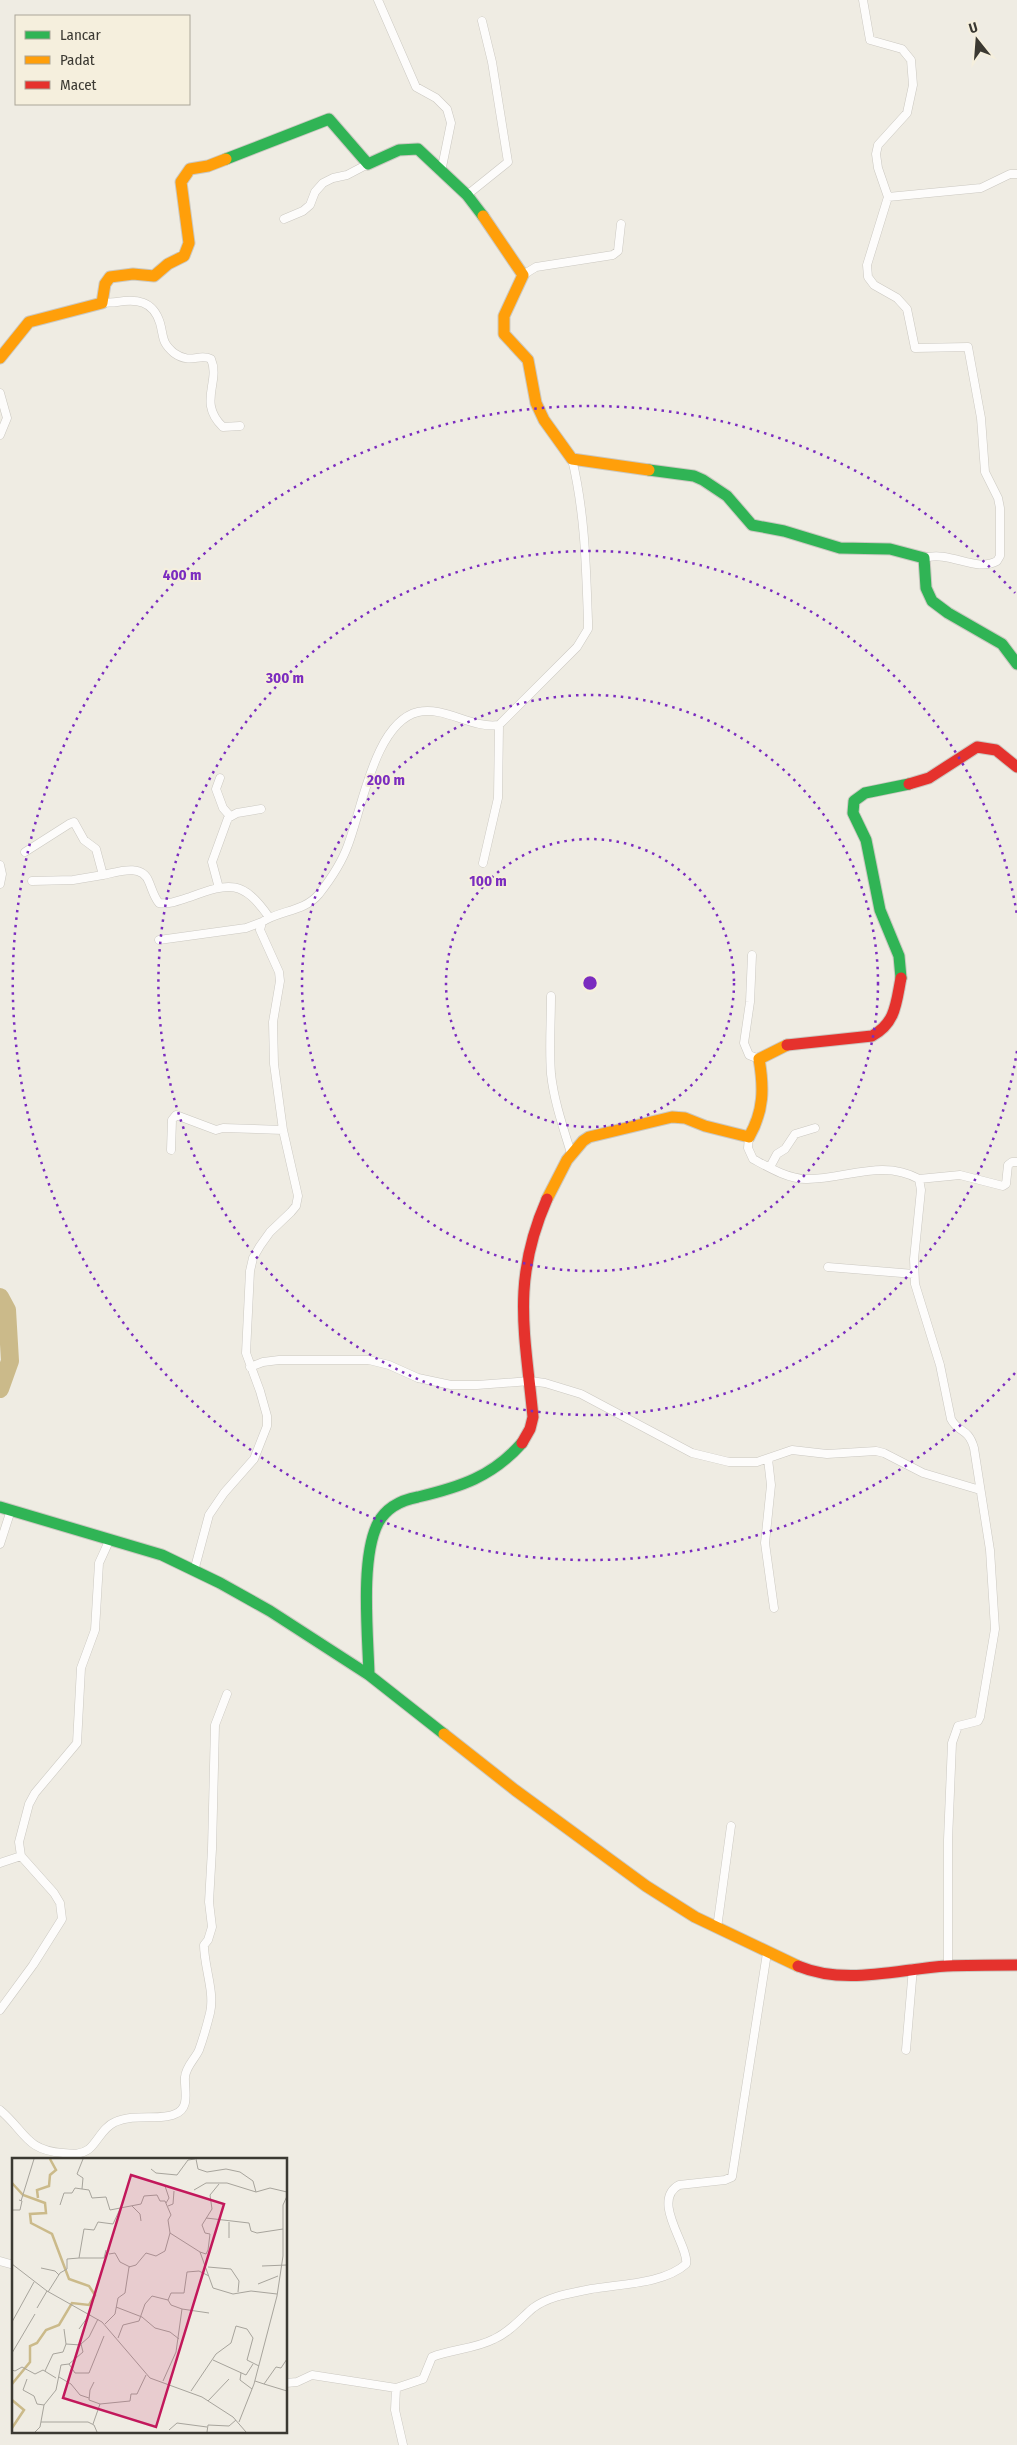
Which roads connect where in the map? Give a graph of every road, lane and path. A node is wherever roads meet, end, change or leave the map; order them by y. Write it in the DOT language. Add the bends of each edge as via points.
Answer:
graph roads {
  1 [pos="378,0"];
  2 [pos="863,0"];
  3 [pos="482,21"];
  4 [pos="368,164"];
  5 [pos="441,172"];
  6 [pos="1017,174"];
  7 [pos="467,195"];
  8 [pos="888,197"];
  9 [pos="284,219"];
  10 [pos="621,224"];
  11 [pos="523,275"];
  12 [pos="102,303"];
  13 [pos="0,358"];
  14 [pos="0,393"];
  15 [pos="240,426"];
  16 [pos="0,435"];
  17 [pos="572,459"];
  18 [pos="924,558"];
  19 [pos="1017,664"];
  20 [pos="499,725"];
  21 [pos="1017,767"];
  22 [pos="220,778"];
  23 [pos="261,809"];
  24 [pos="230,816"];
  25 [pos="24,852"];
  26 [pos="483,863"];
  27 [pos="0,865"];
  28 [pos="103,875"];
  29 [pos="32,881"];
  30 [pos="0,884"];
  31 [pos="219,888"];
  32 [pos="269,917"];
  33 [pos="262,922"];
  34 [pos="159,940"];
  35 [pos="752,955"];
  36 [pos="551,996"];
  37 [pos="759,1059"];
  38 [pos="816,1128"];
  39 [pos="283,1130"];
  40 [pos="749,1137"];
  41 [pos="170,1150"];
  42 [pos="571,1153"];
  43 [pos="1017,1162"];
  44 [pos="770,1167"];
  45 [pos="919,1179"];
  46 [pos="828,1267"];
  47 [pos="914,1274"];
  48 [pos="250,1367"];
  49 [pos="530,1381"];
  50 [pos="768,1459"];
  51 [pos="980,1490"];
  52 [pos="6,1509"];
  53 [pos="110,1539"];
  54 [pos="0,1544"];
  55 [pos="194,1571"];
  56 [pos="774,1608"];
  57 [pos="370,1674"];
  58 [pos="227,1694"];
  59 [pos="731,1826"];
  60 [pos="21,1856"];
  61 [pos="0,1862"];
  62 [pos="717,1928"];
  63 [pos="767,1954"];
  64 [pos="1017,1965"];
  65 [pos="948,1966"];
  66 [pos="913,1968"];
  67 [pos="0,2010"];
  68 [pos="906,2050"];
  69 [pos="0,2110"];
  70 [pos="288,2383"];
  71 [pos="396,2388"];
  72 [pos="403,2445"];
  1 -- 5 [label="street" via="416,87 436,98 447,109 451,123"];
  2 -- 8 [label="street" via="870,40 902,49 911,60 913,85 907,113 878,145 876,154"];
  3 -- 7 [label="street" via="508,162"];
  4 -- 5 [label="street" via="414,148"];
  4 -- 9 [label="street" via="323,184 315,192 310,205"];
  4 -- 12 [label="street" via="325,118 208,166 190,169 181,182 188,251 154,276 110,277 105,284"];
  5 -- 7 [label="street"];
  6 -- 8 [label="street" via="1010,174 981,188"];
  7 -- 11 [label="street"];
  8 -- 18 [label="street" via="867,265 868,277 907,309 915,348 968,347 981,418 985,472 1000,508 1000,556 997,561 981,564 941,555"];
  10 -- 11 [label="street" via="618,251 613,255 536,267"];
  11 -- 17 [label="street" via="504,316 504,334 528,360 536,403"];
  12 -- 13 [label="street" via="29,322"];
  12 -- 15 [label="street" via="125,299 143,301 156,315 162,338 175,353 193,360 211,359 214,380 209,392 214,411 224,427"];
  14 -- 16 [label="street" via="7,418"];
  17 -- 18 [label="street" via="694,476 735,502 752,525 840,548 890,549"];
  17 -- 20 [label="street" via="581,496 586,542 588,629 577,647"];
  18 -- 19 [label="street" via="926,588 932,600 1002,644"];
  20 -- 26 [label="street" via="498,798"];
  20 -- 32 [label="street" via="419,712 393,727 382,746 348,847 328,881 310,902 299,909"];
  21 -- 37 [label="street" via="996,750 977,747 929,778 858,796 853,813 866,840 880,910 896,944 901,972 891,1021 872,1036 793,1043"];
  22 -- 24 [label="street" via="216,789 223,808"];
  23 -- 24 [label="street"];
  24 -- 31 [label="street" via="212,862"];
  25 -- 28 [label="street" via="74,822 84,840 96,849"];
  27 -- 30 [label="street"];
  28 -- 29 [label="street" via="64,881"];
  28 -- 31 [label="street" via="141,871 147,876 156,900 161,904"];
  31 -- 32 [label="street" via="234,887 246,891"];
  32 -- 33 [label="street"];
  33 -- 34 [label="street" via="246,928"];
  33 -- 39 [label="street" via="260,930 280,972 272,1034"];
  35 -- 37 [label="street" via="744,1043 749,1055"];
  36 -- 42 [label="street" via="552,1076"];
  37 -- 40 [label="street" via="763,1106 759,1122"];
  38 -- 44 [label="street" via="795,1134"];
  39 -- 41 [label="street" via="216,1130 176,1115 172,1120"];
  39 -- 48 [label="street" via="298,1189 297,1200 253,1258 245,1341"];
  40 -- 42 [label="street" via="672,1117 589,1137 577,1144"];
  40 -- 44 [label="street" via="750,1156"];
  42 -- 49 [label="street" via="545,1203 530,1246 522,1305"];
  43 -- 45 [label="street" via="1008,1165 1003,1186 960,1175"];
  44 -- 45 [label="street" via="807,1180 885,1170"];
  45 -- 47 [label="street" via="921,1195"];
  46 -- 47 [label="street"];
  47 -- 51 [label="street" via="940,1365 951,1419 970,1437"];
  48 -- 49 [label="street" via="279,1360 369,1360 418,1378 451,1385"];
  48 -- 55 [label="street" via="267,1416 265,1436 254,1459 209,1515"];
  49 -- 50 [label="street" via="581,1394 692,1453 729,1462"];
  49 -- 57 [label="street" via="532,1426 520,1446 496,1467 461,1487 399,1502 378,1524 372,1541 368,1580"];
  50 -- 51 [label="street" via="792,1450 827,1454 876,1451 923,1473"];
  50 -- 56 [label="street" via="771,1485 765,1543"];
  51 -- 65 [label="street" via="990,1550 995,1637 980,1717 978,1721 958,1726 953,1737 948,1840"];
  52 -- 53 [label="street"];
  52 -- 54 [label="street"];
  53 -- 55 [label="street" via="147,1550"];
  53 -- 60 [label="street" via="98,1563 95,1630 81,1668 77,1743 43,1782 29,1804 19,1842"];
  55 -- 57 [label="street" via="270,1611"];
  57 -- 62 [label="street" via="515,1790 646,1886"];
  58 -- 69 [label="street" via="215,1725 209,1902 212,1927 204,1945 210,2012 198,2051 187,2071 187,2099 182,2109 169,2116 141,2116 116,2122 108,2126 88,2150 76,2154 38,2149"];
  59 -- 62 [label="street"];
  60 -- 61 [label="street"];
  60 -- 67 [label="street" via="54,1893 60,1903 62,1919"];
  62 -- 63 [label="street"];
  63 -- 66 [label="street" via="815,1973 838,1978"];
  63 -- 71 [label="street" via="732,2176 725,2180 679,2185 670,2194 670,2210 686,2264 665,2275 637,2283 590,2289 549,2300 533,2308 495,2339 432,2357 423,2379"];
  64 -- 65 [label="street"];
  65 -- 66 [label="street"];
  66 -- 68 [label="street"];
  70 -- 71 [label="street" via="312,2375"];
  71 -- 72 [label="street" via="395,2410"];
}
